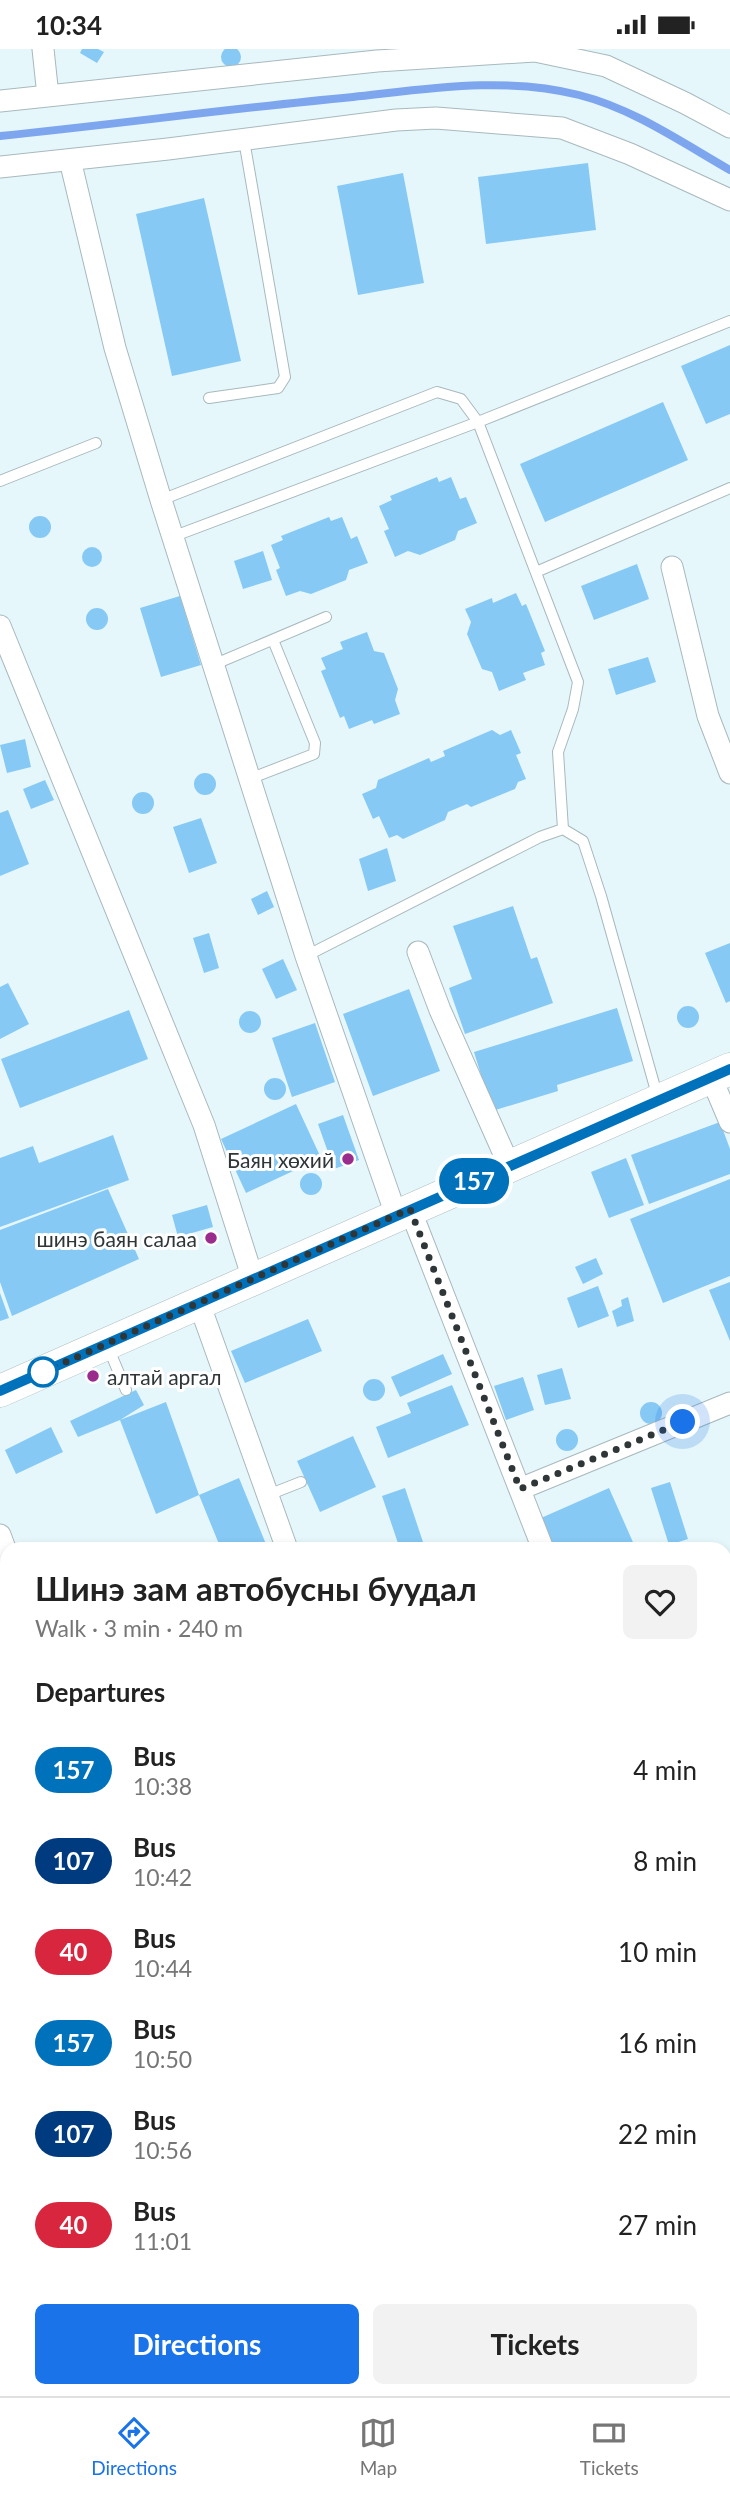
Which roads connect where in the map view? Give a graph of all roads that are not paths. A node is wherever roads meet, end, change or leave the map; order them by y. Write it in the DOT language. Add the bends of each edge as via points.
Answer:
graph roads {
  1 [pos="43,49"];
  2 [pos="536,50"];
  3 [pos="48,96"];
  4 [pos="0,101"];
  5 [pos="730,127"];
  6 [pos="244,140"];
  7 [pos="70,160"];
  8 [pos="0,167"];
  9 [pos="730,200"];
  10 [pos="730,321"];
  11 [pos="209,398"];
  12 [pos="478,422"];
  13 [pos="96,443"];
  14 [pos="0,481"];
  15 [pos="730,488"];
  16 [pos="161,500"];
  17 [pos="172,537"];
  18 [pos="672,567"];
  19 [pos="536,572"];
  20 [pos="327,617"];
  21 [pos="0,626"];
  22 [pos="273,640"];
  23 [pos="213,665"];
  24 [pos="730,773"];
  25 [pos="249,779"];
  26 [pos="563,829"];
  27 [pos="418,952"];
  28 [pos="306,956"];
  29 [pos="720,1073"];
  30 [pos="659,1101"];
  31 [pos="730,1122"];
  32 [pos="509,1165"];
  33 [pos="403,1212"];
  34 [pos="253,1279"];
  35 [pos="199,1303"];
  36 [pos="107,1344"];
  37 [pos="126,1390"];
  38 [pos="0,1391"];
  39 [pos="730,1403"];
  40 [pos="301,1482"];
  41 [pos="520,1489"];
  42 [pos="268,1495"];
  43 [pos="285,1542"];
  44 [pos="540,1542"];
  1 -- 3 [label="street"];
  2 -- 3 [label="street" via="377,61"];
  2 -- 5 [label="street" via="606,66"];
  3 -- 4 [label="street"];
  6 -- 7 [label="street"];
  6 -- 9 [label="street" via="436,118 562,128"];
  6 -- 11 [label="lane" via="285,377 278,388"];
  7 -- 8 [label="street"];
  7 -- 16 [label="street" via="115,348"];
  10 -- 12 [label="lane"];
  12 -- 16 [label="lane" via="461,399 437,392"];
  12 -- 17 [label="lane"];
  12 -- 19 [label="lane"];
  13 -- 14 [label="lane"];
  15 -- 19 [label="lane"];
  16 -- 17 [label="street"];
  17 -- 23 [label="street"];
  18 -- 24 [label="street" via="708,716"];
  19 -- 26 [label="lane" via="578,682 558,752"];
  20 -- 22 [label="lane"];
  21 -- 34 [label="street" via="204,1125"];
  22 -- 23 [label="lane"];
  22 -- 25 [label="lane" via="315,743 314,754"];
  23 -- 25 [label="street"];
  25 -- 28 [label="street"];
  26 -- 28 [label="lane"];
  26 -- 30 [label="lane" via="583,841"];
  27 -- 32 [label="street"];
  28 -- 33 [label="street"];
  29 -- 30 [label="main road"];
  29 -- 31 [label="street"];
  30 -- 32 [label="main road"];
  32 -- 33 [label="main road"];
  33 -- 34 [label="main road"];
  33 -- 41 [label="street"];
  34 -- 35 [label="main road"];
  35 -- 36 [label="main road"];
  35 -- 42 [label="street"];
  36 -- 37 [label="lane"];
  36 -- 38 [label="main road"];
  39 -- 41 [label="street"];
  40 -- 42 [label="lane"];
  41 -- 44 [label="street"];
  42 -- 43 [label="street"];
}
